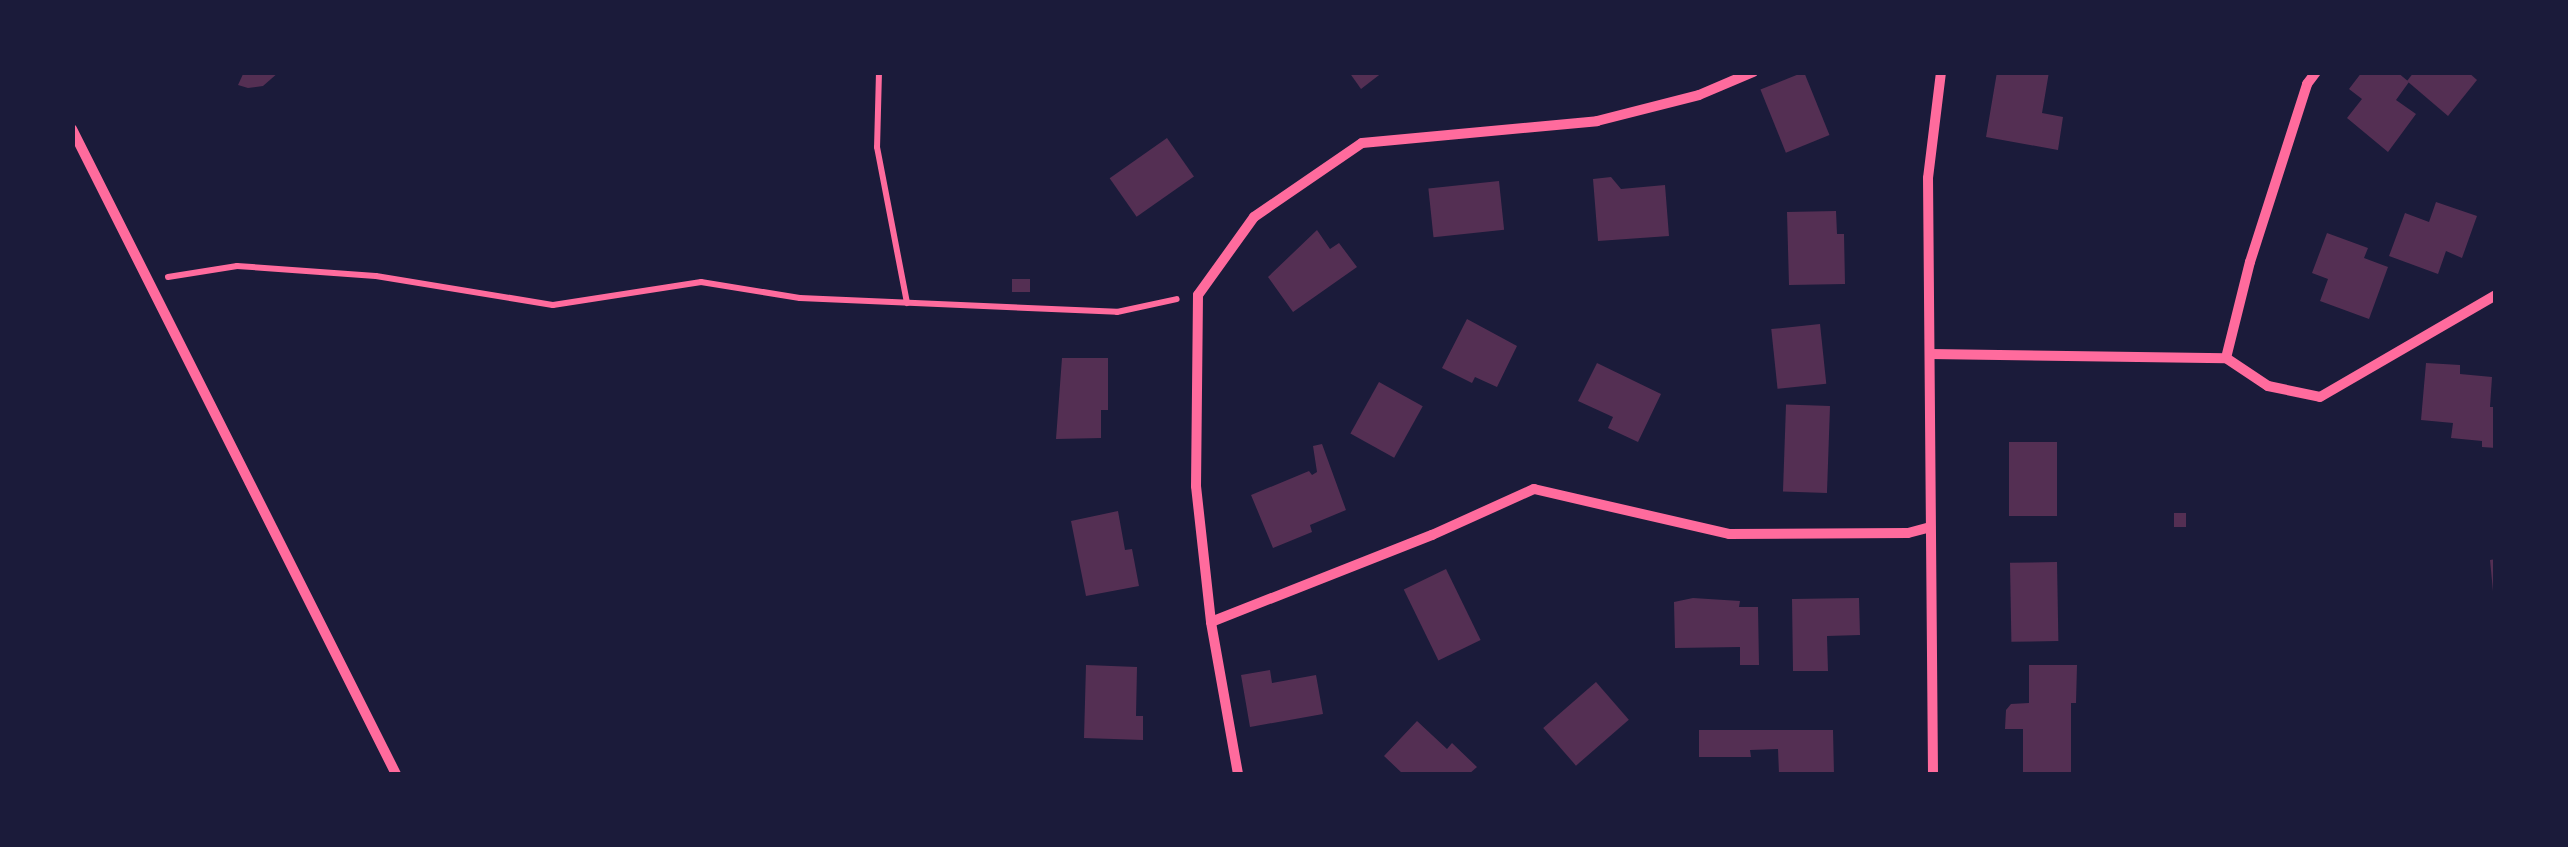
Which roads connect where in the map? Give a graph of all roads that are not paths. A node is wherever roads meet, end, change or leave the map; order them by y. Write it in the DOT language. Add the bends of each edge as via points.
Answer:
graph roads {
  1 [pos="1753,72"];
  2 [pos="1940,72"];
  3 [pos="2316,72"];
  4 [pos="72,129"];
  5 [pos="2496,295"];
  6 [pos="1930,354"];
  7 [pos="2226,358"];
  8 [pos="1930,528"];
  9 [pos="1210,622"];
  10 [pos="396,774"];
  11 [pos="1238,774"];
  12 [pos="1932,774"];
  1 -- 9 [label="street" via="1699,96 1597,122 1362,143 1254,217 1198,294 1196,486"];
  2 -- 6 [label="street" via="1928,178"];
  3 -- 7 [label="street" via="2250,262"];
  4 -- 10 [label="street"];
  5 -- 7 [label="street" via="2320,397 2268,386"];
  6 -- 7 [label="street"];
  6 -- 8 [label="street"];
  8 -- 9 [label="street" via="1728,534 1534,489"];
  8 -- 12 [label="street"];
  9 -- 11 [label="street"];
}
